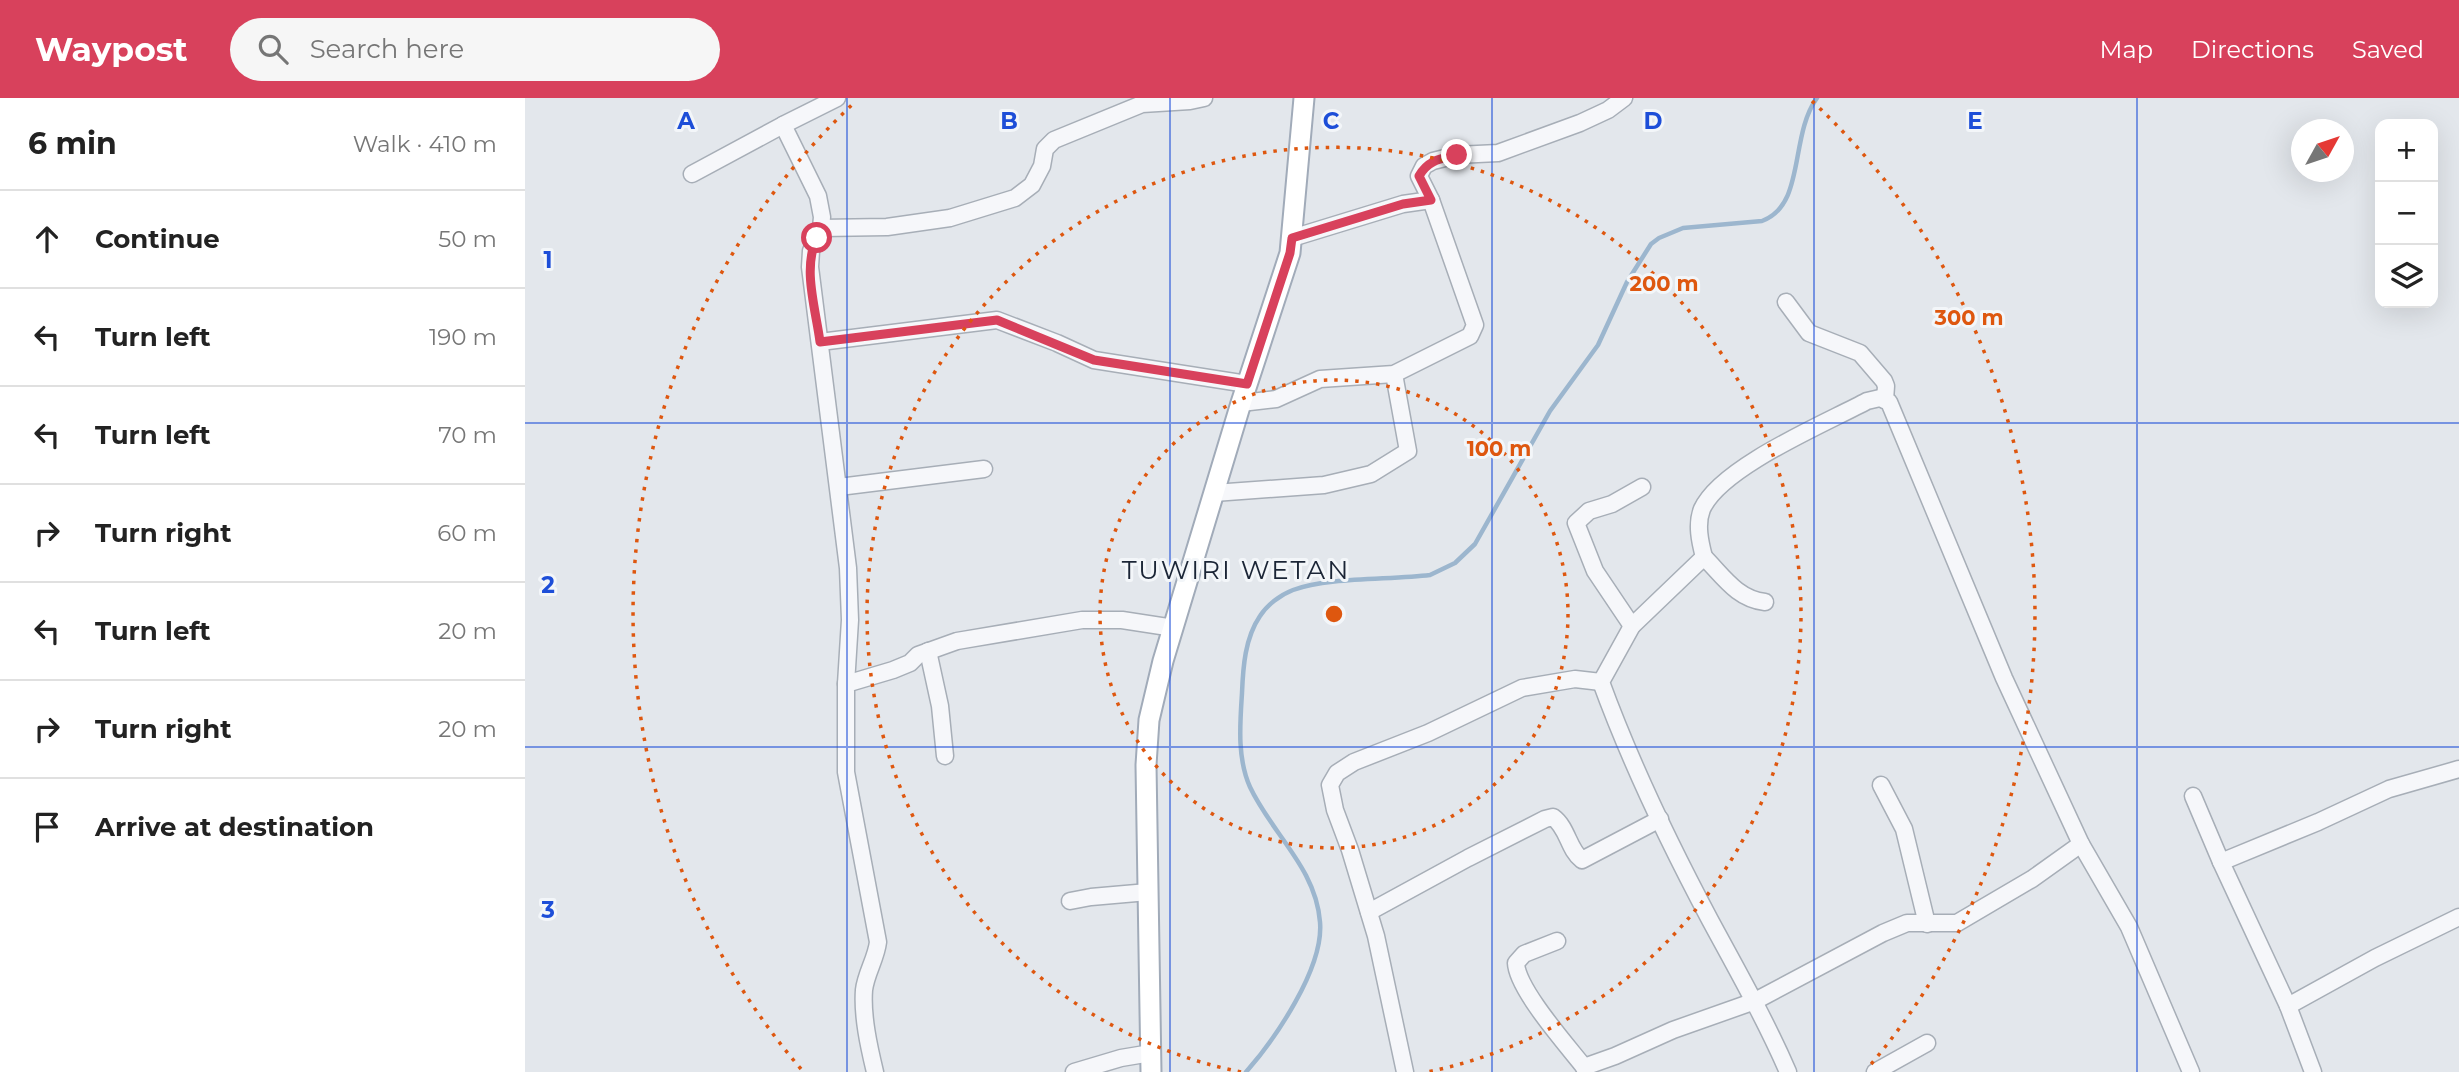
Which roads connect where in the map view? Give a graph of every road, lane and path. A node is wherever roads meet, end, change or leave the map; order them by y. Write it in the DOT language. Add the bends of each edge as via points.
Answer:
graph roads {
  1 [pos="837,98"];
  2 [pos="1204,98"];
  3 [pos="1304,98"];
  4 [pos="1624,98"];
  5 [pos="783,125"];
  6 [pos="692,174"];
  7 [pos="1431,200"];
  8 [pos="821,228"];
  9 [pos="1292,238"];
  10 [pos="1786,302"];
  11 [pos="820,342"];
  12 [pos="1394,374"];
  13 [pos="1244,393"];
  14 [pos="1885,400"];
  15 [pos="984,469"];
  16 [pos="839,487"];
  17 [pos="1642,487"];
  18 [pos="1214,493"];
  19 [pos="1704,557"];
  20 [pos="1765,602"];
  21 [pos="1158,626"];
  22 [pos="1632,626"];
  23 [pos="928,651"];
  24 [pos="1601,682"];
  25 [pos="846,684"];
  26 [pos="945,756"];
  27 [pos="2459,769"];
  28 [pos="1881,785"];
  29 [pos="2193,796"];
  30 [pos="1660,819"];
  31 [pos="2081,844"];
  32 [pos="2221,862"];
  33 [pos="1134,894"];
  34 [pos="1070,901"];
  35 [pos="1369,912"];
  36 [pos="2459,917"];
  37 [pos="1927,924"];
  38 [pos="1557,941"];
  39 [pos="1755,1001"];
  40 [pos="2288,1006"];
  41 [pos="1927,1042"];
  42 [pos="1139,1060"];
  43 [pos="1585,1070"];
  44 [pos="875,1072"];
  45 [pos="1075,1072"];
  46 [pos="1405,1072"];
  47 [pos="1788,1072"];
  48 [pos="1874,1072"];
  49 [pos="2191,1072"];
  50 [pos="2313,1072"];
  1 -- 5 [label="street"];
  2 -- 8 [label="street" via="1142,104 1054,141 1045,149 1032,185 1015,198 950,218 887,227"];
  3 -- 9 [label="main road"];
  4 -- 7 [label="street" via="1580,123 1498,153 1433,161 1419,176"];
  5 -- 6 [label="street"];
  5 -- 8 [label="street" via="818,196"];
  7 -- 9 [label="street" via="1403,204"];
  7 -- 12 [label="street" via="1475,325 1471,336"];
  8 -- 11 [label="street" via="810,267"];
  9 -- 13 [label="main road"];
  10 -- 14 [label="street" via="1809,333 1860,353 1884,381"];
  11 -- 13 [label="street" via="997,320 1094,360"];
  11 -- 16 [label="street"];
  12 -- 13 [label="street" via="1320,379 1276,399"];
  12 -- 18 [label="street" via="1408,451 1371,474 1324,485"];
  13 -- 18 [label="main road"];
  14 -- 19 [label="street" via="1867,401 1753,461 1715,489 1701,512 1699,537"];
  14 -- 31 [label="street"];
  15 -- 16 [label="street"];
  16 -- 25 [label="street" via="850,620"];
  17 -- 22 [label="street" via="1589,511 1576,523 1595,571"];
  18 -- 21 [label="main road"];
  19 -- 20 [label="street" via="1739,594"];
  19 -- 22 [label="street"];
  21 -- 23 [label="street" via="1082,620 957,641"];
  21 -- 33 [label="main road"];
  22 -- 24 [label="street"];
  23 -- 25 [label="street" via="893,670"];
  23 -- 26 [label="street"];
  24 -- 30 [label="street"];
  24 -- 35 [label="street" via="1575,679 1522,688 1337,773 1330,792"];
  25 -- 44 [label="street" via="846,772 878,942 865,990"];
  27 -- 32 [label="street" via="2389,789"];
  28 -- 37 [label="street" via="1904,829"];
  29 -- 32 [label="street"];
  30 -- 35 [label="street" via="1583,860 1560,822 1553,817 1545,819"];
  30 -- 39 [label="street"];
  31 -- 37 [label="street" via="1957,923"];
  31 -- 49 [label="street" via="2129,927"];
  32 -- 40 [label="street"];
  33 -- 34 [label="street"];
  33 -- 42 [label="main road"];
  35 -- 46 [label="street"];
  36 -- 40 [label="street"];
  37 -- 39 [label="street" via="1907,923 1883,933"];
  38 -- 43 [label="street" via="1524,954 1516,970"];
  39 -- 43 [label="street" via="1674,1030"];
  39 -- 47 [label="street"];
  40 -- 50 [label="street"];
  41 -- 48 [label="street"];
  42 -- 45 [label="street"];
}
